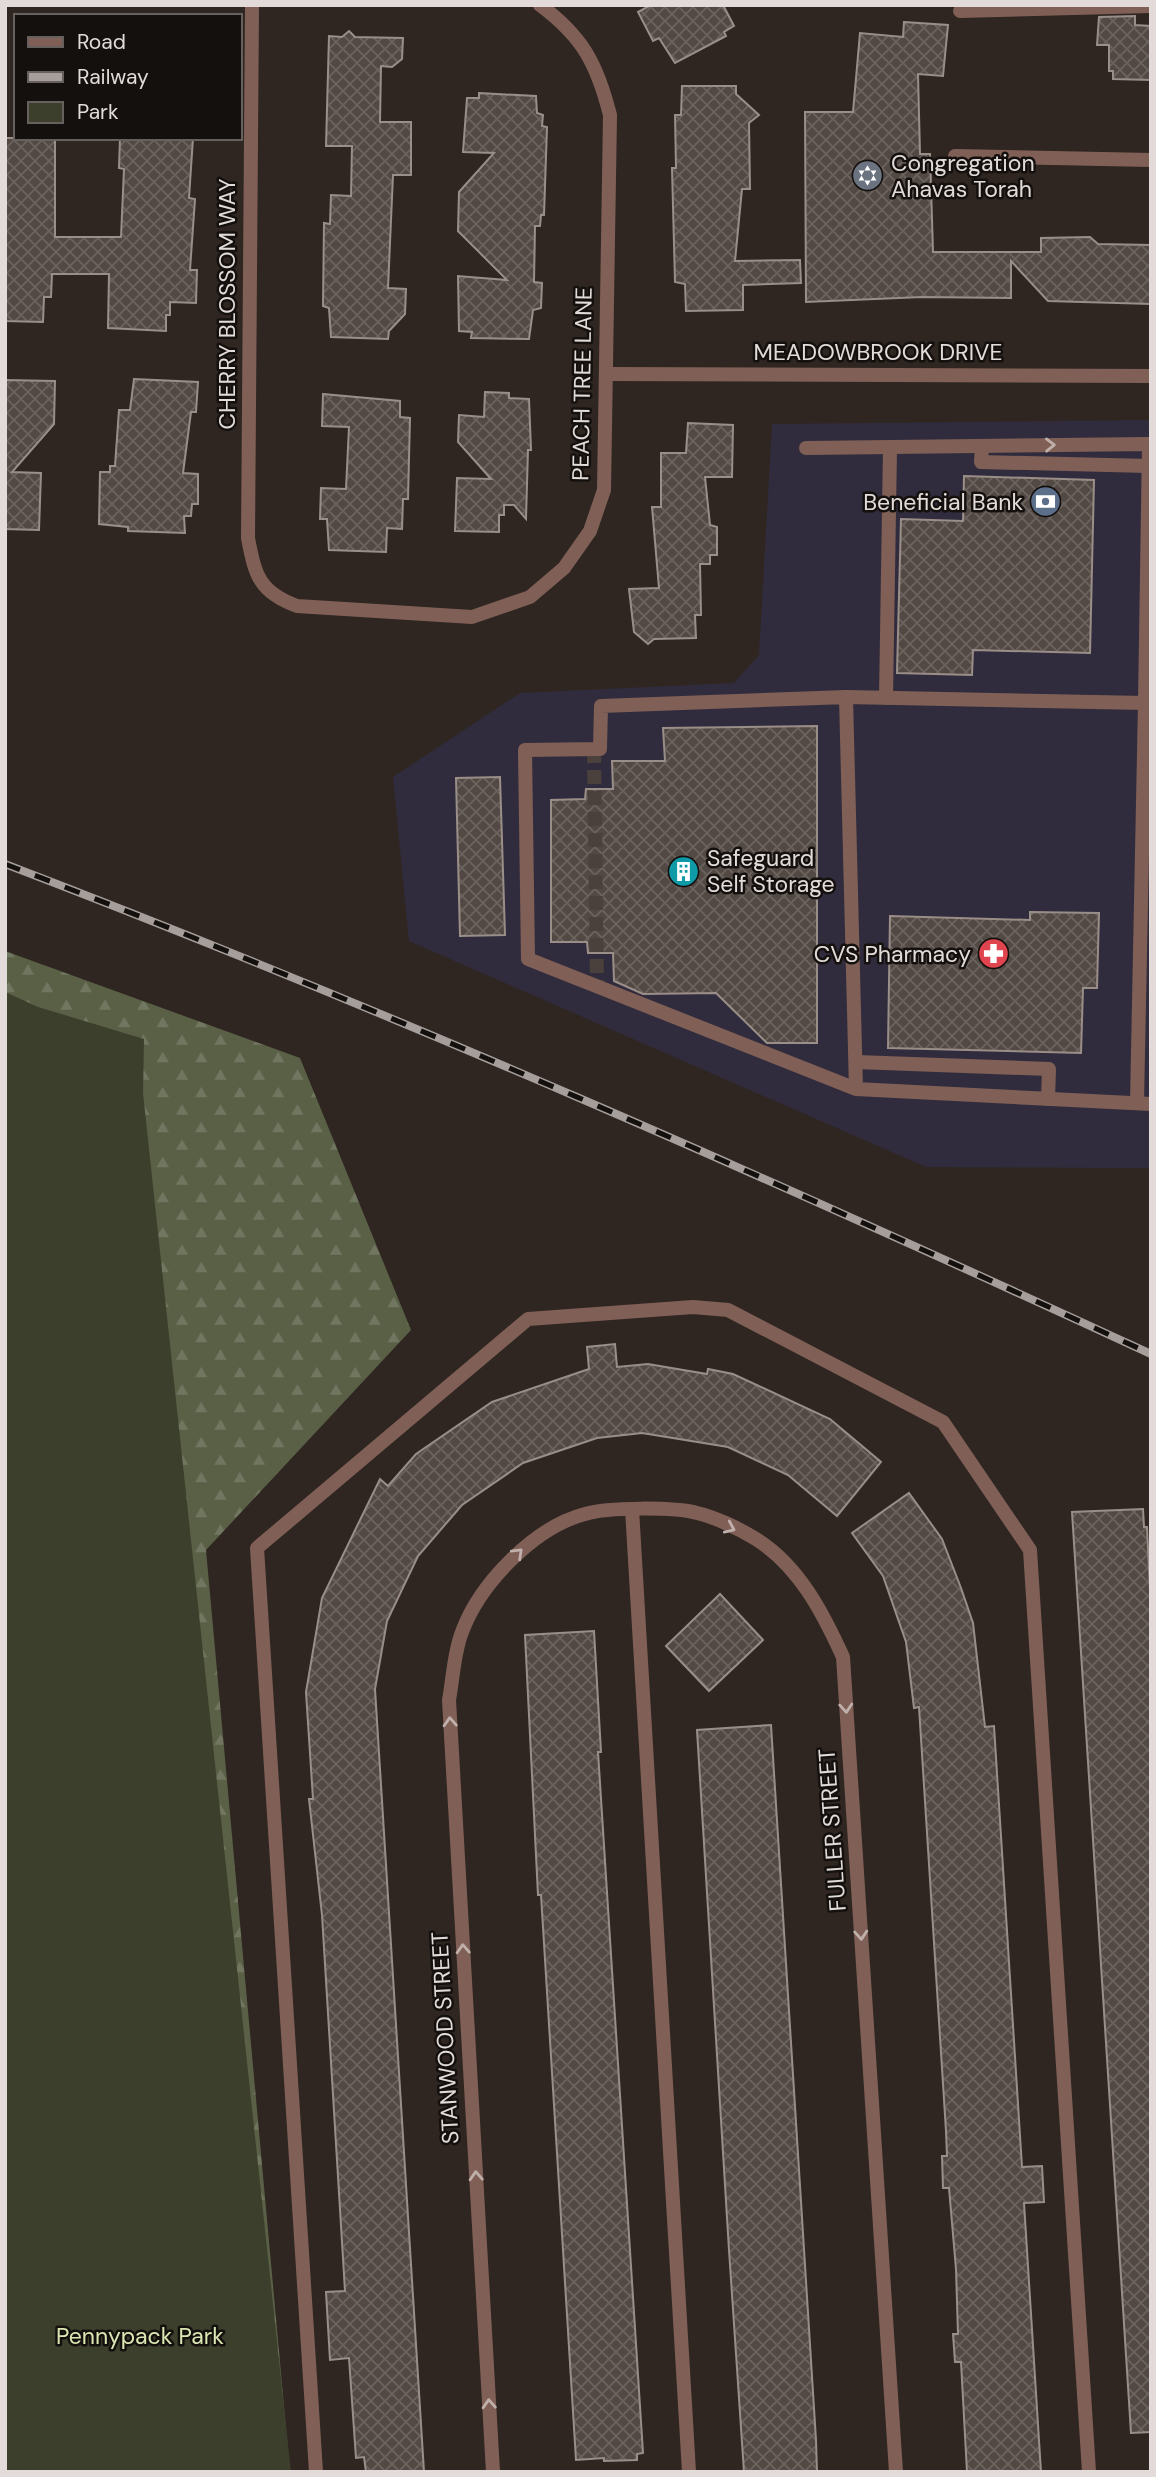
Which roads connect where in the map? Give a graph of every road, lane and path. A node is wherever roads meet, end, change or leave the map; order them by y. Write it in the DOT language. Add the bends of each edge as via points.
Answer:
graph roads {
  1 [pos="252,5"];
  2 [pos="540,5"];
  3 [pos="1151,6"];
  4 [pos="960,11"];
  5 [pos="955,156"];
  6 [pos="1151,160"];
  7 [pos="606,374"];
  8 [pos="1151,376"];
  9 [pos="1149,444"];
  10 [pos="982,446"];
  11 [pos="890,447"];
  12 [pos="806,449"];
  13 [pos="1149,466"];
  14 [pos="273,597"];
  15 [pos="846,697"];
  16 [pos="886,698"];
  17 [pos="1148,703"];
  18 [pos="856,1062"];
  19 [pos="856,1089"];
  20 [pos="1048,1099"];
  21 [pos="1144,1104"];
  22 [pos="632,1509"];
  23 [pos="476,1607"];
  24 [pos="316,2472"];
  25 [pos="493,2472"];
  26 [pos="690,2472"];
  27 [pos="896,2472"];
  28 [pos="1089,2472"];
  1 -- 14 [label="street, CHERRY BLOSSOM WAY" via="248,538 255,573"];
  2 -- 7 [label="street, PEACH TREE LANE" via="564,23 586,50 600,77 610,115"];
  3 -- 4 [label="street"];
  5 -- 6 [label="street"];
  7 -- 8 [label="street, MEADOWBROOK DRIVE"];
  7 -- 14 [label="street, PEACH TREE LANE" via="604,490 590,531 570,559 530,597 472,617 297,606"];
  10 -- 9 [label="street, one-way"];
  9 -- 13 [label="street"];
  10 -- 11 [label="street"];
  10 -- 13 [label="street" via="981,462"];
  11 -- 12 [label="street"];
  11 -- 16 [label="street"];
  13 -- 17 [label="street"];
  15 -- 16 [label="street"];
  15 -- 18 [label="street"];
  15 -- 19 [label="street" via="601,706 600,749 525,750 528,959"];
  16 -- 17 [label="street"];
  17 -- 21 [label="street"];
  18 -- 19 [label="street"];
  18 -- 20 [label="street" via="1049,1069"];
  19 -- 20 [label="street"];
  20 -- 21 [label="street"];
  23 -- 22 [label="street, FULLER STREET, one-way" via="495,1575 535,1537 585,1514"];
  22 -- 26 [label="street"];
  22 -- 27 [label="street, FULLER STREET, one-way" via="697,1513 756,1539 800,1580 822,1611 843,1657"];
  25 -- 23 [label="street, STANWOOD STREET, one-way" via="449,1700 462,1631"];
  24 -- 28 [label="street" via="257,1548 528,1320 694,1307 728,1310 943,1422 1030,1550"];
}
